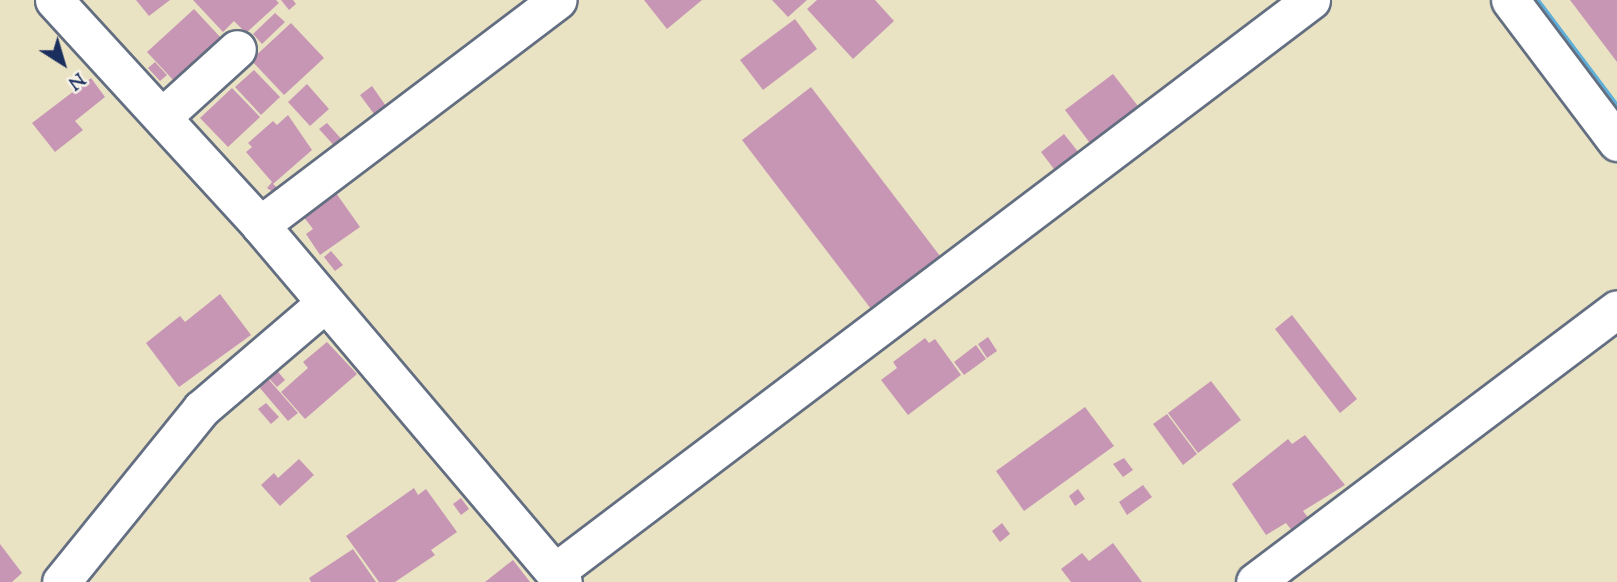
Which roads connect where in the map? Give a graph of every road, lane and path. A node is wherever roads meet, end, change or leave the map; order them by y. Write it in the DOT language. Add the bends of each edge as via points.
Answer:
graph roads {
  1 [pos="54,0"];
  2 [pos="558,0"];
  3 [pos="1311,0"];
  4 [pos="1510,0"];
  5 [pos="520,11"];
  6 [pos="237,49"];
  7 [pos="162,117"];
  8 [pos="1617,142"];
  9 [pos="260,225"];
  10 [pos="325,303"];
  11 [pos="1617,309"];
  12 [pos="559,577"];
  13 [pos="61,582"];
  14 [pos="1255,582"];
  1 -- 7 [label="street"];
  2 -- 5 [label="street"];
  3 -- 12 [label="street"];
  4 -- 8 [label="street"];
  5 -- 9 [label="street"];
  6 -- 7 [label="street"];
  7 -- 9 [label="street"];
  9 -- 10 [label="street"];
  10 -- 12 [label="street"];
  10 -- 13 [label="street" via="201,409"];
  11 -- 14 [label="street"];
}
